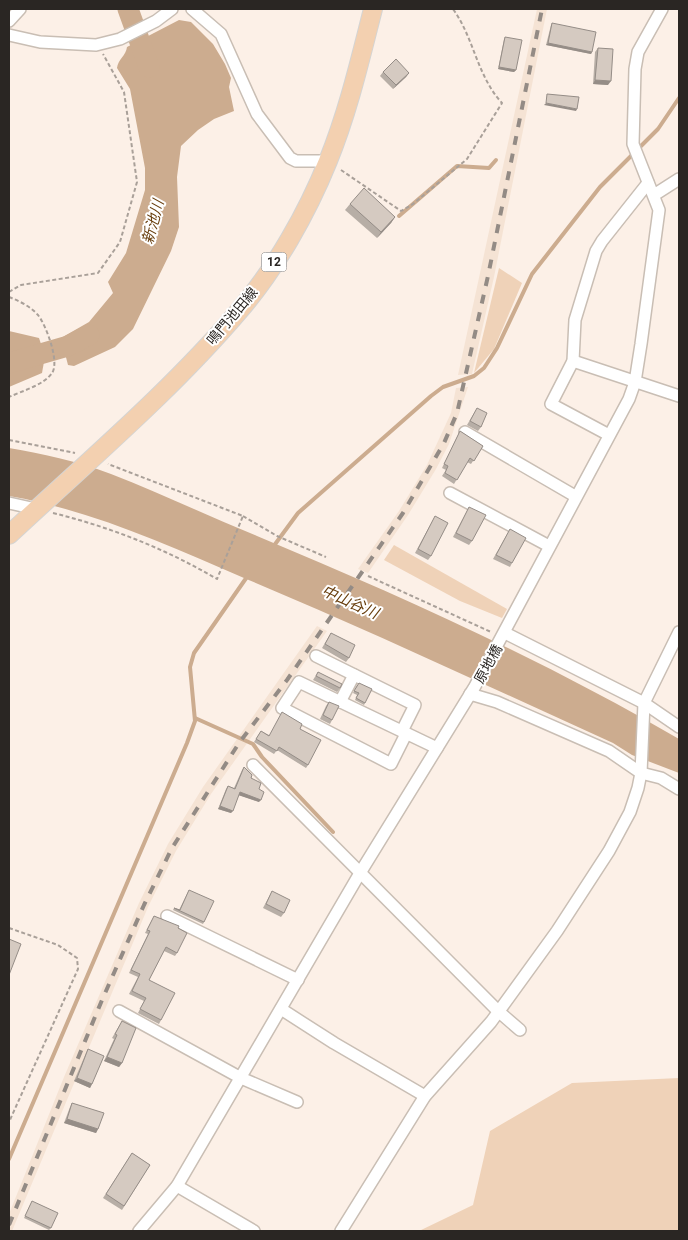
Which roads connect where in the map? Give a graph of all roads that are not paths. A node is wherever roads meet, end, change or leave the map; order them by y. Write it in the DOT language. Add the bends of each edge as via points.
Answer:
graph roads {
  1 [pos="20,9"];
  2 [pos="172,9"];
  3 [pos="192,9"];
  4 [pos="373,9"];
  5 [pos="662,9"];
  6 [pos="9,21"];
  7 [pos="9,35"];
  8 [pos="328,162"];
  9 [pos="679,179"];
  10 [pos="648,183"];
  11 [pos="654,195"];
  12 [pos="573,361"];
  13 [pos="635,382"];
  14 [pos="679,396"];
  15 [pos="465,432"];
  16 [pos="608,435"];
  17 [pos="450,493"];
  18 [pos="576,496"];
  19 [pos="9,503"];
  20 [pos="39,507"];
  21 [pos="9,535"];
  22 [pos="549,546"];
  23 [pos="679,632"];
  24 [pos="503,636"];
  25 [pos="316,656"];
  26 [pos="354,674"];
  27 [pos="472,691"];
  28 [pos="340,702"];
  29 [pos="644,708"];
  30 [pos="679,727"];
  31 [pos="404,733"];
  32 [pos="437,748"];
  33 [pos="253,765"];
  34 [pos="641,769"];
  35 [pos="679,789"];
  36 [pos="360,873"];
  37 [pos="167,916"];
  38 [pos="298,980"];
  39 [pos="281,1010"];
  40 [pos="119,1011"];
  41 [pos="498,1011"];
  42 [pos="520,1030"];
  43 [pos="242,1078"];
  44 [pos="425,1096"];
  45 [pos="296,1102"];
  46 [pos="177,1186"];
  47 [pos="139,1231"];
  48 [pos="254,1231"];
  49 [pos="341,1231"];
  1 -- 6 [label="street"];
  2 -- 7 [label="street" via="156,22 120,39 96,44 40,42"];
  3 -- 8 [label="street" via="221,34 257,114 290,158 296,162"];
  4 -- 8 [label="main road, 鳴門池田線 / 12" via="352,91"];
  5 -- 10 [label="street, 原地橋" via="638,52 634,69 633,144"];
  8 -- 20 [label="main road, 鳴門池田線 / 12" via="297,224 240,310 188,367"];
  9 -- 11 [label="street"];
  10 -- 11 [label="street, 原地橋"];
  10 -- 12 [label="street" via="596,251 575,320"];
  11 -- 13 [label="street, 原地橋" via="659,210 658,221"];
  12 -- 13 [label="street"];
  12 -- 16 [label="street" via="551,404"];
  13 -- 14 [label="street"];
  13 -- 16 [label="street, 原地橋"];
  15 -- 18 [label="street"];
  16 -- 18 [label="street, 原地橋"];
  17 -- 22 [label="street"];
  18 -- 22 [label="street, 原地橋"];
  19 -- 20 [label="street"];
  20 -- 21 [label="main road, 鳴門池田線 / 12"];
  22 -- 24 [label="street, 原地橋"];
  23 -- 29 [label="street"];
  24 -- 27 [label="street, 原地橋"];
  24 -- 29 [label="street"];
  25 -- 26 [label="street"];
  26 -- 28 [label="street"];
  26 -- 31 [label="street" via="415,705"];
  27 -- 32 [label="street, 原地橋"];
  27 -- 34 [label="street" via="609,751"];
  28 -- 31 [label="street"];
  28 -- 31 [label="street" via="299,682 282,708 392,764"];
  29 -- 30 [label="street"];
  29 -- 34 [label="street"];
  31 -- 32 [label="street"];
  32 -- 36 [label="street, 原地橋"];
  33 -- 36 [label="street"];
  34 -- 35 [label="street"];
  34 -- 41 [label="street" via="630,812 609,851 557,931"];
  36 -- 38 [label="street, 原地橋"];
  36 -- 41 [label="street"];
  37 -- 38 [label="street"];
  38 -- 39 [label="street, 原地橋"];
  39 -- 43 [label="street, 原地橋"];
  39 -- 44 [label="street"];
  40 -- 43 [label="street"];
  41 -- 42 [label="street"];
  41 -- 44 [label="street"];
  43 -- 45 [label="street"];
  43 -- 46 [label="street, 原地橋"];
  44 -- 49 [label="street"];
  46 -- 47 [label="street, 原地橋"];
  46 -- 48 [label="street"];
}
